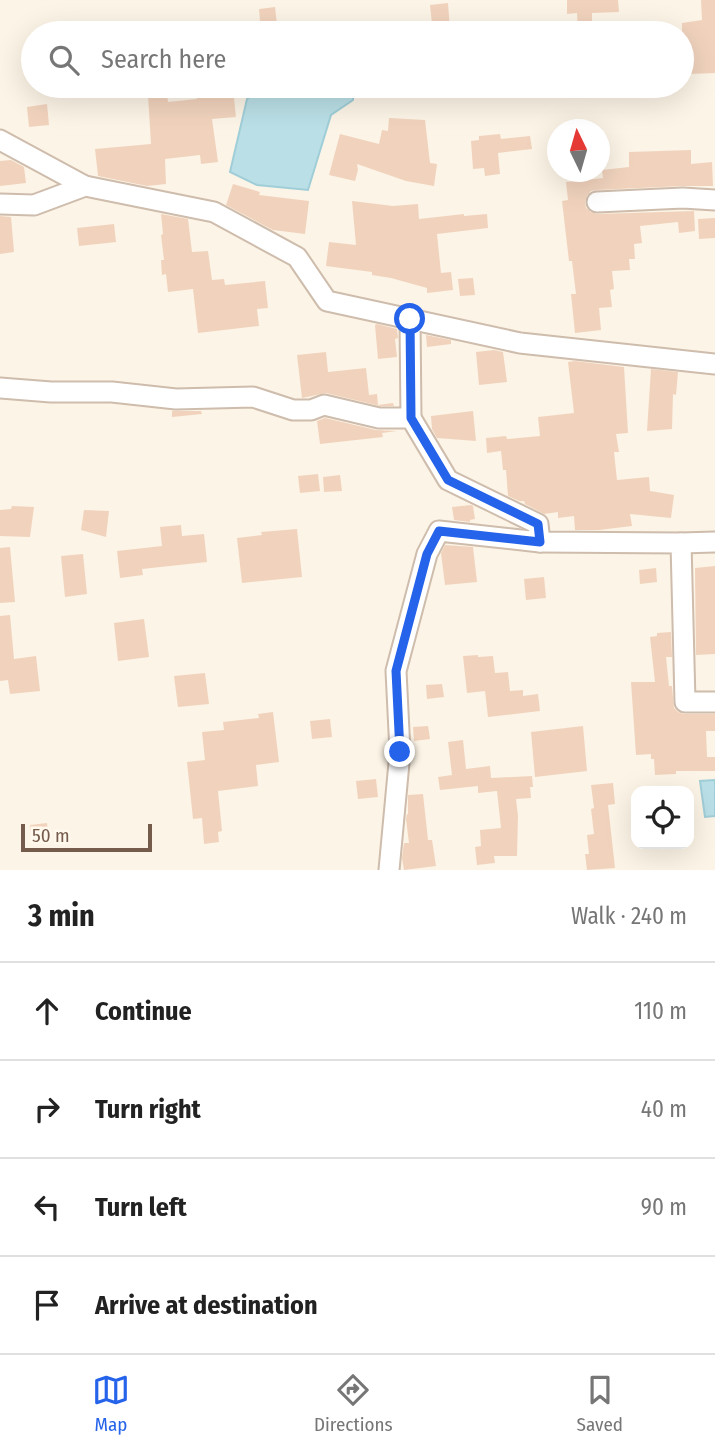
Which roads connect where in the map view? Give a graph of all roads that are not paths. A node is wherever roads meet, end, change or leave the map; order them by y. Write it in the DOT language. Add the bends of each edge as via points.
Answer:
graph roads {
  1 [pos="0,140"];
  2 [pos="85,187"];
  3 [pos="715,200"];
  4 [pos="597,202"];
  5 [pos="0,204"];
  6 [pos="410,319"];
  7 [pos="715,363"];
  8 [pos="0,388"];
  9 [pos="411,418"];
  10 [pos="540,542"];
  11 [pos="715,542"];
  12 [pos="681,543"];
  13 [pos="715,702"];
  14 [pos="389,870"];
  1 -- 2 [label="street"];
  2 -- 5 [label="street" via="34,205"];
  2 -- 6 [label="street" via="214,212 296,257 327,301"];
  3 -- 4 [label="street"];
  6 -- 7 [label="street" via="520,343"];
  6 -- 9 [label="street"];
  8 -- 9 [label="street" via="176,399 253,397 293,410 324,405 379,418"];
  9 -- 10 [label="street" via="448,480 538,524"];
  10 -- 12 [label="street"];
  10 -- 14 [label="street" via="439,531 427,554 396,671 400,752"];
  11 -- 12 [label="street"];
  12 -- 13 [label="street" via="685,702"];
}
